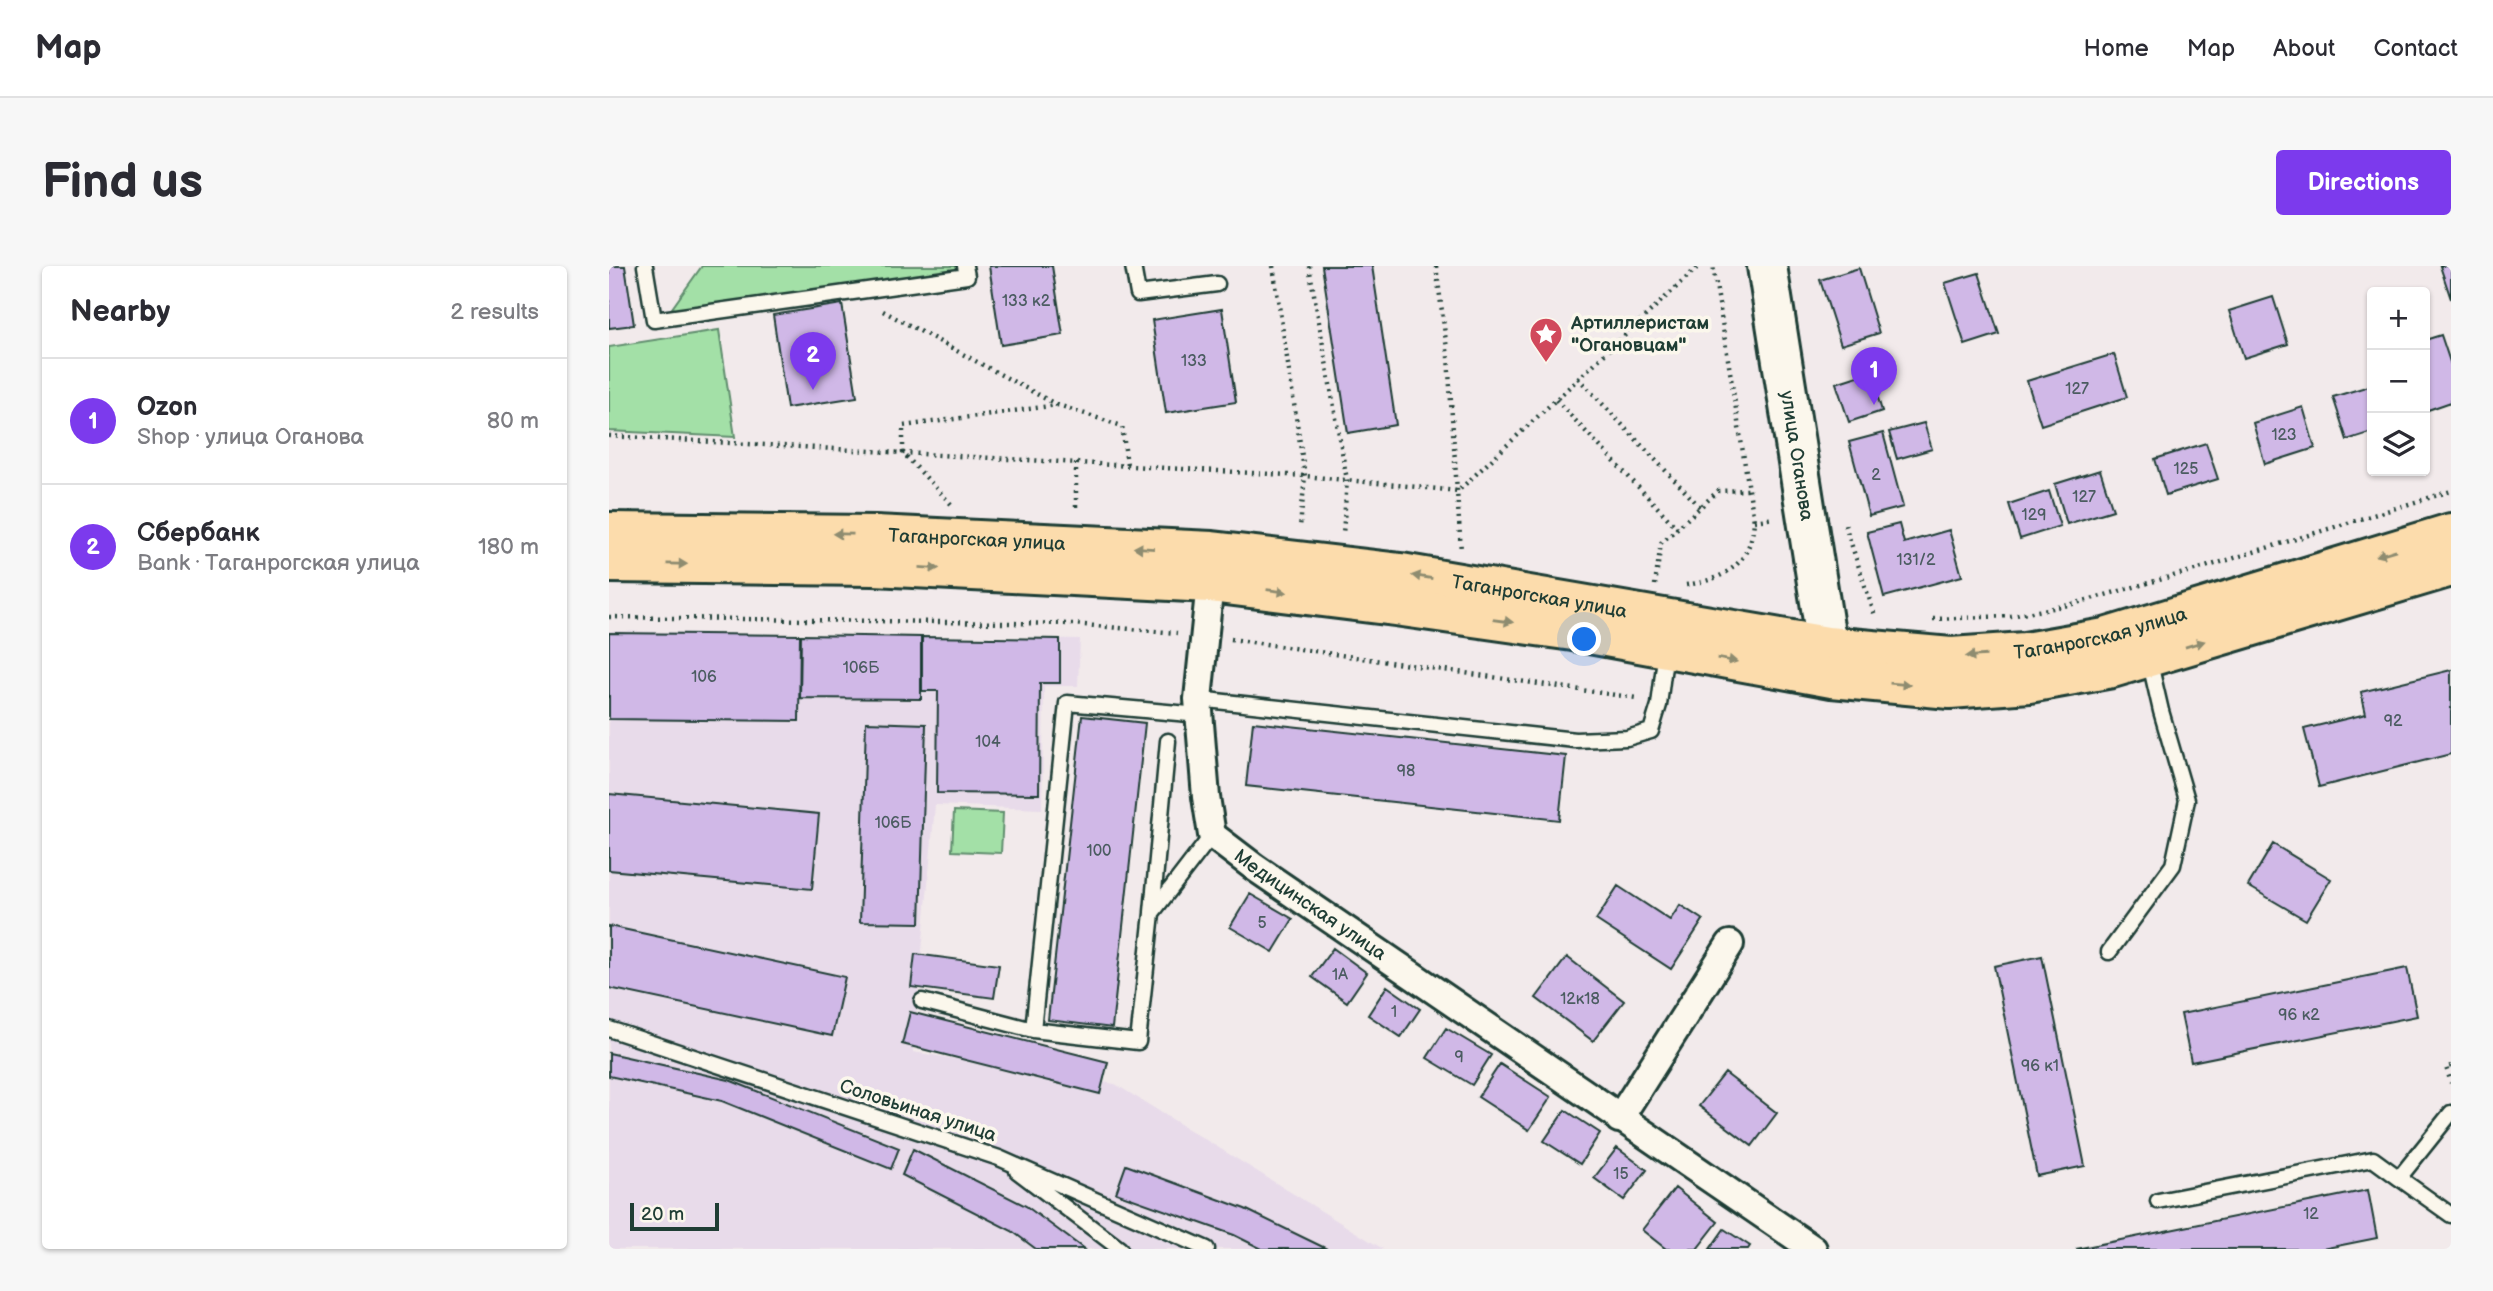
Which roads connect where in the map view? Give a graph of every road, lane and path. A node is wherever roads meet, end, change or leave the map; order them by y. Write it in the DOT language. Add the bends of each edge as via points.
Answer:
graph roads {
  1 [pos="645,266"];
  2 [pos="965,266"];
  3 [pos="1133,266"];
  4 [pos="1273,266"];
  5 [pos="1309,266"];
  6 [pos="1436,266"];
  7 [pos="1699,266"];
  8 [pos="1713,266"];
  9 [pos="1767,266"];
  10 [pos="1217,284"];
  11 [pos="849,293"];
  12 [pos="1578,378"];
  13 [pos="1556,400"];
  14 [pos="1058,405"];
  15 [pos="609,436"];
  16 [pos="904,453"];
  17 [pos="1076,463"];
  18 [pos="1127,466"];
  19 [pos="1305,476"];
  20 [pos="1347,480"];
  21 [pos="1748,490"];
  22 [pos="1458,491"];
  23 [pos="2451,491"];
  24 [pos="951,504"];
  25 [pos="1700,507"];
  26 [pos="1076,508"];
  27 [pos="1808,513"];
  28 [pos="1754,521"];
  29 [pos="1677,528"];
  30 [pos="1311,530"];
  31 [pos="609,532"];
  32 [pos="1332,533"];
  33 [pos="2451,533"];
  34 [pos="1448,552"];
  35 [pos="609,563"];
  36 [pos="1211,567"];
  37 [pos="2451,568"];
  38 [pos="1642,585"];
  39 [pos="1678,586"];
  40 [pos="1655,587"];
  41 [pos="1662,587"];
  42 [pos="609,617"];
  43 [pos="1888,617"];
  44 [pos="1927,619"];
  45 [pos="1204,635"];
  46 [pos="1667,649"];
  47 [pos="2149,657"];
  48 [pos="1830,662"];
  49 [pos="1636,698"];
  50 [pos="1199,707"];
  51 [pos="1168,741"];
  52 [pos="1212,835"];
  53 [pos="1152,913"];
  54 [pos="1730,944"];
  55 [pos="2109,952"];
  56 [pos="922,1001"];
  57 [pos="609,1029"];
  58 [pos="1033,1030"];
  59 [pos="2451,1066"];
  60 [pos="2451,1083"];
  61 [pos="2451,1113"];
  62 [pos="1619,1119"];
  63 [pos="999,1158"];
  64 [pos="2399,1178"];
  65 [pos="2158,1201"];
  66 [pos="2451,1215"];
  67 [pos="1120,1249"];
  68 [pos="1207,1249"];
  69 [pos="1813,1249"];
  1 -- 11 [label="lane" via="654,320"];
  2 -- 11 [label="lane" via="967,276"];
  3 -- 10 [label="lane" via="1138,294"];
  4 -- 19 [label="path"];
  5 -- 20 [label="path"];
  6 -- 22 [label="path"];
  7 -- 12 [label="path"];
  8 -- 21 [label="path"];
  9 -- 27 [label="main road, улица Оганова"];
  11 -- 14 [label="path"];
  12 -- 13 [label="path"];
  12 -- 25 [label="path"];
  13 -- 22 [label="path"];
  13 -- 29 [label="path"];
  14 -- 16 [label="path" via="904,426"];
  14 -- 18 [label="path" via="1122,426"];
  15 -- 16 [label="path"];
  16 -- 17 [label="path"];
  16 -- 24 [label="path"];
  17 -- 18 [label="path"];
  17 -- 26 [label="path"];
  18 -- 19 [label="path"];
  19 -- 20 [label="path"];
  19 -- 30 [label="path" via="1300,528"];
  20 -- 22 [label="path"];
  20 -- 32 [label="path" via="1343,535"];
  21 -- 25 [label="path" via="1718,491"];
  21 -- 28 [label="path"];
  22 -- 34 [label="path" via="1461,554"];
  23 -- 44 [label="path" via="2069,605 2011,615"];
  25 -- 29 [label="path"];
  27 -- 28 [label="path"];
  27 -- 43 [label="path" via="1839,509 1875,615"];
  27 -- 48 [label="main road, улица Оганова"];
  28 -- 39 [label="path" via="1753,537 1731,571 1711,582"];
  29 -- 40 [label="path" via="1661,543"];
  36 -- 31 [label="main road, Таганрогская улица, one-way" via="875,535"];
  33 -- 48 [label="main road, Таганрогская улица, one-way" via="2092,640 2025,652"];
  35 -- 36 [label="main road, Таганрогская улица, one-way"];
  36 -- 45 [label="street"];
  36 -- 46 [label="main road, Таганрогская улица, one-way"];
  48 -- 36 [label="main road, Таганрогская улица, one-way" via="1401,573"];
  47 -- 37 [label="main road, Таганрогская улица, one-way"];
  38 -- 40 [label="path"];
  40 -- 41 [label="path"];
  42 -- 45 [label="path" via="1073,624"];
  45 -- 49 [label="path"];
  45 -- 50 [label="street"];
  46 -- 48 [label="main road, Таганрогская улица, one-way"];
  46 -- 50 [label="lane" via="1651,732 1627,738 1574,740"];
  48 -- 47 [label="main road, Таганрогская улица, one-way" via="1951,688 2029,683"];
  47 -- 55 [label="lane" via="2187,800 2173,865"];
  50 -- 52 [label="street"];
  50 -- 58 [label="lane" via="1067,703"];
  51 -- 53 [label="lane"];
  52 -- 53 [label="lane"];
  52 -- 62 [label="street, Медицинская улица"];
  53 -- 58 [label="lane" via="1138,1042"];
  54 -- 62 [label="street"];
  56 -- 58 [label="lane"];
  57 -- 63 [label="lane, Соловьиная улица"];
  59 -- 60 [label="path" via="2446,1067"];
  61 -- 64 [label="lane"];
  62 -- 69 [label="street, Медицинская улица"];
  63 -- 67 [label="lane"];
  63 -- 68 [label="lane, Соловьиная улица"];
  64 -- 65 [label="lane" via="2373,1159"];
  64 -- 66 [label="lane"];
}
